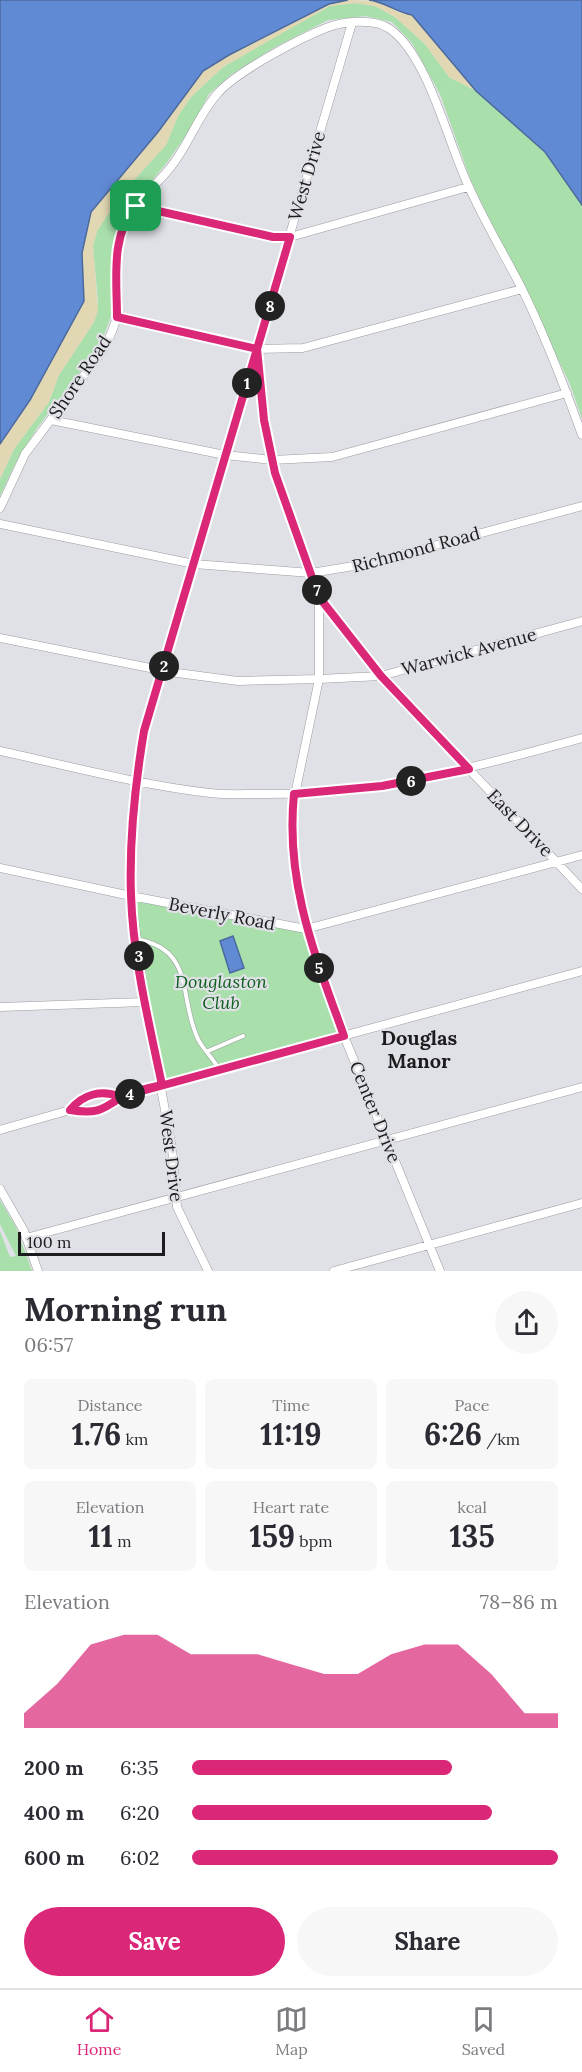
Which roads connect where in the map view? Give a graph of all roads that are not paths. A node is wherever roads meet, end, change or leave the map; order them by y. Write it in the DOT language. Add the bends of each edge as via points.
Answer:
graph roads {
  1 [pos="352,23"];
  2 [pos="468,187"];
  3 [pos="136,206"];
  4 [pos="290,237"];
  5 [pos="522,289"];
  6 [pos="117,317"];
  7 [pos="257,349"];
  8 [pos="567,393"];
  9 [pos="51,420"];
  10 [pos="582,435"];
  11 [pos="225,455"];
  12 [pos="272,460"];
  13 [pos="582,506"];
  14 [pos="0,508"];
  15 [pos="0,524"];
  16 [pos="194,564"];
  17 [pos="311,573"];
  18 [pos="319,597"];
  19 [pos="582,621"];
  20 [pos="0,638"];
  21 [pos="162,671"];
  22 [pos="381,676"];
  23 [pos="319,679"];
  24 [pos="582,738"];
  25 [pos="0,752"];
  26 [pos="469,769"];
  27 [pos="136,780"];
  28 [pos="294,794"];
  29 [pos="582,855"];
  30 [pos="556,861"];
  31 [pos="0,868"];
  32 [pos="582,889"];
  33 [pos="131,896"];
  34 [pos="306,928"];
  35 [pos="136,939"];
  36 [pos="582,970"];
  37 [pos="146,1002"];
  38 [pos="0,1007"];
  39 [pos="243,1036"];
  40 [pos="344,1036"];
  41 [pos="208,1050"];
  42 [pos="220,1071"];
  43 [pos="162,1085"];
  44 [pos="582,1087"];
  45 [pos="120,1097"];
  46 [pos="70,1110"];
  47 [pos="0,1130"];
  48 [pos="387,1140"];
  49 [pos="0,1189"];
  50 [pos="175,1197"];
  51 [pos="582,1203"];
  52 [pos="26,1238"];
  53 [pos="430,1245"];
  54 [pos="38,1271"];
  55 [pos="208,1271"];
  56 [pos="334,1271"];
  57 [pos="440,1271"];
  1 -- 2 [label="street, Shore Road" via="389,27 407,47 432,95"];
  1 -- 3 [label="street, Shore Road" via="328,27 230,82 210,103 174,162"];
  1 -- 4 [label="street, West Drive"];
  2 -- 4 [label="street"];
  2 -- 5 [label="street, Shore Road"];
  3 -- 4 [label="street" via="273,237"];
  3 -- 6 [label="street, Shore Road" via="127,216 119,243"];
  4 -- 7 [label="street, West Drive"];
  5 -- 7 [label="street" via="303,348"];
  5 -- 8 [label="street, Shore Road"];
  6 -- 7 [label="street"];
  6 -- 9 [label="street, Shore Road" via="103,350"];
  7 -- 11 [label="street, West Drive"];
  7 -- 12 [label="street, East Drive"];
  8 -- 10 [label="street, Shore Road"];
  8 -- 12 [label="street" via="332,457"];
  9 -- 11 [label="street"];
  9 -- 14 [label="street, Shore Road" via="25,454"];
  11 -- 12 [label="street"];
  11 -- 16 [label="street, West Drive"];
  12 -- 17 [label="street, East Drive"];
  13 -- 17 [label="street, Richmond Road" via="366,564"];
  15 -- 16 [label="street, Richmond Road"];
  16 -- 17 [label="street, Richmond Road"];
  16 -- 21 [label="street, West Drive"];
  17 -- 18 [label="street, East Drive"];
  18 -- 22 [label="street, East Drive"];
  18 -- 23 [label="street, Center Drive"];
  19 -- 22 [label="street, Warwick Avenue"];
  20 -- 21 [label="street, Warwick Avenue"];
  21 -- 23 [label="street, Warwick Avenue" via="238,681"];
  21 -- 27 [label="street, West Drive" via="144,731"];
  22 -- 23 [label="street, Warwick Avenue"];
  22 -- 26 [label="street, East Drive"];
  23 -- 28 [label="street, Center Drive"];
  24 -- 26 [label="street"];
  25 -- 27 [label="street"];
  26 -- 28 [label="street" via="382,786"];
  26 -- 30 [label="street, East Drive"];
  27 -- 28 [label="street" via="213,794"];
  27 -- 33 [label="street, West Drive"];
  28 -- 34 [label="street, Center Drive" via="294,855"];
  29 -- 30 [label="street, Beverly Road"];
  30 -- 32 [label="street, East Drive"];
  30 -- 34 [label="street, Beverly Road"];
  31 -- 33 [label="street, Beverly Road"];
  33 -- 34 [label="street, Beverly Road"];
  33 -- 35 [label="street, West Drive"];
  34 -- 40 [label="street, Center Drive"];
  35 -- 37 [label="street, West Drive"];
  35 -- 41 [label="lane" via="160,945 178,966 198,1040"];
  36 -- 40 [label="street"];
  37 -- 38 [label="street"];
  37 -- 43 [label="street, West Drive"];
  39 -- 41 [label="lane"];
  40 -- 42 [label="street"];
  40 -- 48 [label="street, Center Drive"];
  41 -- 42 [label="lane"];
  42 -- 43 [label="street"];
  43 -- 45 [label="street"];
  43 -- 50 [label="street, West Drive"];
  44 -- 48 [label="street"];
  45 -- 46 [label="street" via="101,1110"];
  45 -- 46 [label="street" via="90,1094"];
  46 -- 47 [label="street"];
  48 -- 50 [label="street"];
  48 -- 53 [label="street, Center Drive"];
  49 -- 52 [label="street"];
  50 -- 52 [label="street"];
  50 -- 55 [label="street, West Drive" via="187,1233"];
  51 -- 53 [label="street"];
  52 -- 54 [label="street"];
  53 -- 56 [label="street"];
  53 -- 57 [label="street, Center Drive"];
}
